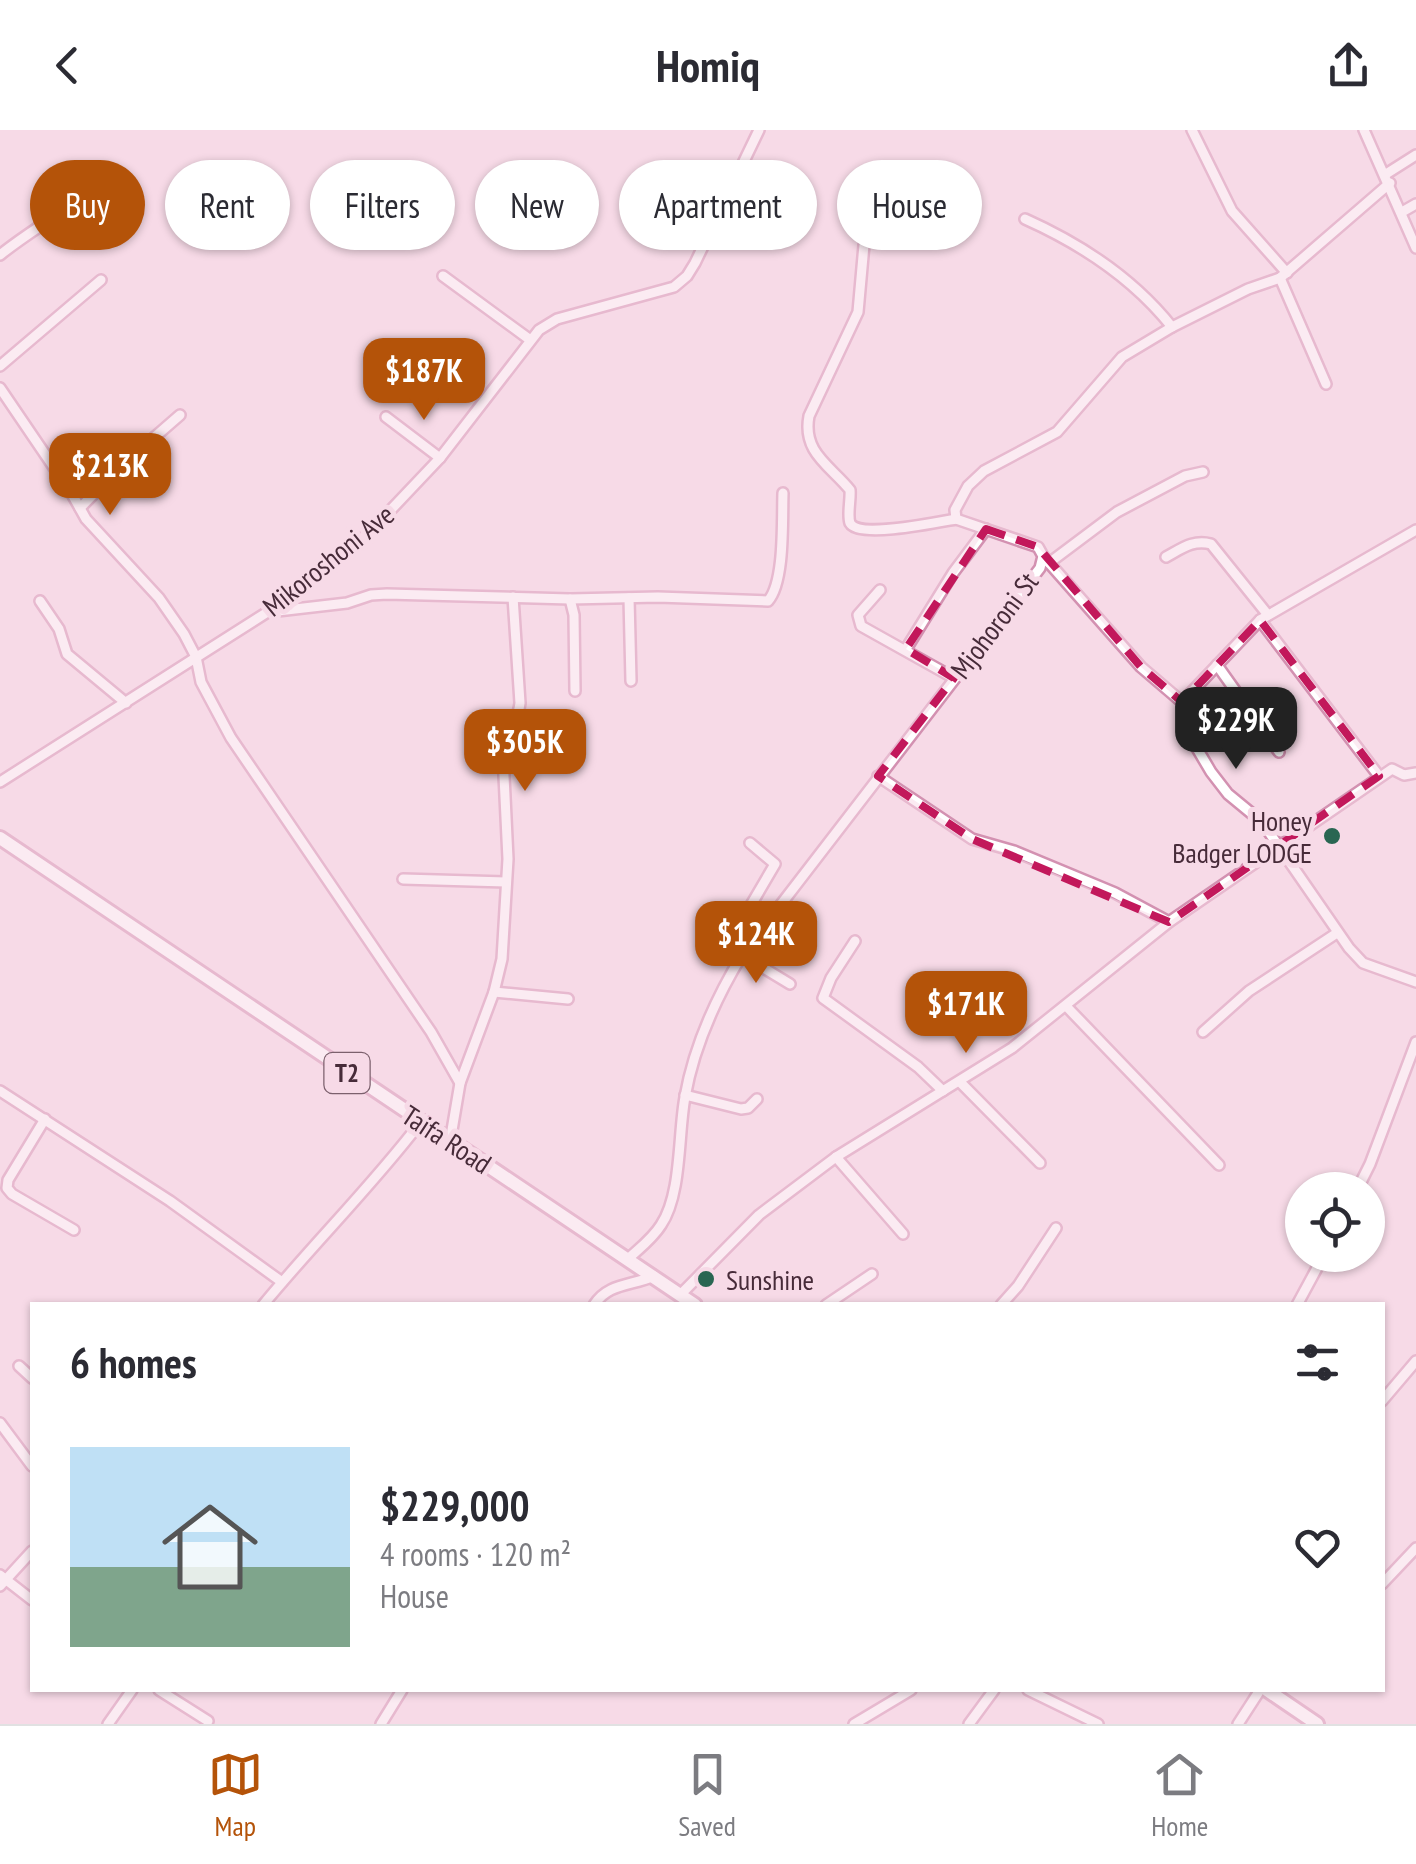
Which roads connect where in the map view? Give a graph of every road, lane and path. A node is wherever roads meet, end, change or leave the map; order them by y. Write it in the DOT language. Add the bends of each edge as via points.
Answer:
graph roads {
  1 [pos="759,130"];
  2 [pos="1192,130"];
  3 [pos="1364,130"];
  4 [pos="1416,155"];
  5 [pos="1388,178"];
  6 [pos="1416,204"];
  7 [pos="1402,212"];
  8 [pos="1025,219"];
  9 [pos="30,232"];
  10 [pos="1416,248"];
  11 [pos="863,250"];
  12 [pos="0,254"];
  13 [pos="444,276"];
  14 [pos="1284,276"];
  15 [pos="101,280"];
  16 [pos="1172,327"];
  17 [pos="529,339"];
  18 [pos="0,366"];
  19 [pos="1326,384"];
  20 [pos="0,388"];
  21 [pos="180,415"];
  22 [pos="386,417"];
  23 [pos="440,458"];
  24 [pos="1203,472"];
  25 [pos="783,492"];
  26 [pos="80,508"];
  27 [pos="956,519"];
  28 [pos="986,530"];
  29 [pos="1416,530"];
  30 [pos="1166,556"];
  31 [pos="1046,560"];
  32 [pos="880,590"];
  33 [pos="514,597"];
  34 [pos="629,598"];
  35 [pos="570,600"];
  36 [pos="40,601"];
  37 [pos="266,612"];
  38 [pos="1264,618"];
  39 [pos="906,649"];
  40 [pos="196,657"];
  41 [pos="1217,665"];
  42 [pos="954,678"];
  43 [pos="631,681"];
  44 [pos="575,692"];
  45 [pos="1182,702"];
  46 [pos="126,703"];
  47 [pos="1280,752"];
  48 [pos="1416,772"];
  49 [pos="878,776"];
  50 [pos="1379,776"];
  51 [pos="0,782"];
  52 [pos="0,838"];
  53 [pos="750,843"];
  54 [pos="1279,846"];
  55 [pos="403,879"];
  56 [pos="506,882"];
  57 [pos="1169,922"];
  58 [pos="768,925"];
  59 [pos="1338,932"];
  60 [pos="855,941"];
  61 [pos="742,954"];
  62 [pos="1416,982"];
  63 [pos="790,984"];
  64 [pos="494,992"];
  65 [pos="568,999"];
  66 [pos="1067,1006"];
  67 [pos="1203,1032"];
  68 [pos="1416,1042"];
  69 [pos="460,1082"];
  70 [pos="961,1082"];
  71 [pos="0,1091"];
  72 [pos="943,1091"];
  73 [pos="685,1095"];
  74 [pos="757,1099"];
  75 [pos="45,1119"];
  76 [pos="420,1124"];
  77 [pos="450,1142"];
  78 [pos="836,1157"];
  79 [pos="1040,1164"];
  80 [pos="1219,1164"];
  81 [pos="1366,1172"];
  82 [pos="1056,1228"];
  83 [pos="74,1230"];
  84 [pos="903,1234"];
  85 [pos="628,1258"];
  86 [pos="1315,1272"];
  87 [pos="872,1274"];
  88 [pos="654,1276"];
  89 [pos="282,1282"];
  90 [pos="680,1295"];
  91 [pos="265,1302"];
  92 [pos="596,1302"];
  93 [pos="691,1302"];
  94 [pos="830,1302"];
  95 [pos="1004,1302"];
  96 [pos="1300,1302"];
  97 [pos="1416,1361"];
  98 [pos="19,1366"];
  99 [pos="30,1376"];
  100 [pos="1385,1397"];
  101 [pos="0,1423"];
  102 [pos="30,1463"];
  103 [pos="1416,1548"];
  104 [pos="30,1553"];
  105 [pos="2,1581"];
  106 [pos="1385,1581"];
  107 [pos="30,1599"];
  108 [pos="131,1692"];
  109 [pos="162,1692"];
  110 [pos="401,1692"];
  111 [pos="908,1692"];
  112 [pos="993,1692"];
  113 [pos="1032,1692"];
  114 [pos="1272,1692"];
  115 [pos="208,1722"];
  116 [pos="108,1724"];
  117 [pos="381,1724"];
  118 [pos="854,1724"];
  119 [pos="969,1724"];
  120 [pos="1098,1724"];
  121 [pos="1238,1724"];
  122 [pos="1318,1724"];
  1 -- 17 [label="street, Mikoroshoni Ave" via="682,281 557,320"];
  2 -- 14 [label="street" via="1232,211"];
  3 -- 5 [label="street"];
  4 -- 5 [label="street"];
  5 -- 7 [label="street"];
  5 -- 14 [label="street"];
  6 -- 7 [label="street"];
  7 -- 10 [label="street"];
  8 -- 16 [label="street" via="1078,245 1142,292"];
  9 -- 12 [label="street"];
  11 -- 27 [label="street" via="858,312 809,416 816,456 850,490 853,527 905,528"];
  13 -- 17 [label="street"];
  14 -- 16 [label="street"];
  14 -- 19 [label="street"];
  15 -- 18 [label="street"];
  16 -- 27 [label="street" via="1122,356 1057,432 984,471 968,486"];
  17 -- 23 [label="street, Mikoroshoni Ave"];
  20 -- 26 [label="street"];
  21 -- 26 [label="street"];
  22 -- 23 [label="street"];
  23 -- 37 [label="street, Mikoroshoni Ave" via="368,534"];
  24 -- 31 [label="street" via="1117,512"];
  25 -- 34 [label="street" via="775,593 768,601"];
  26 -- 40 [label="street" via="159,598"];
  27 -- 28 [label="street, Mjohoroni St"];
  28 -- 31 [label="street, Mjohoroni St" via="1038,548"];
  28 -- 39 [label="street"];
  29 -- 38 [label="street"];
  30 -- 38 [label="street" via="1191,543 1210,544"];
  31 -- 42 [label="street, Mjohoroni St"];
  31 -- 45 [label="street" via="1141,668"];
  32 -- 39 [label="street" via="858,620"];
  33 -- 35 [label="street"];
  33 -- 37 [label="street" via="370,596"];
  33 -- 56 [label="street" via="520,703 502,755"];
  34 -- 35 [label="street"];
  34 -- 43 [label="street"];
  35 -- 44 [label="street"];
  36 -- 46 [label="street" via="67,654"];
  37 -- 40 [label="street, Mikoroshoni Ave"];
  38 -- 41 [label="street"];
  38 -- 50 [label="street"];
  39 -- 42 [label="street"];
  40 -- 46 [label="street, Mikoroshoni Ave"];
  40 -- 69 [label="street" via="201,682 231,738"];
  41 -- 45 [label="street"];
  41 -- 47 [label="street"];
  42 -- 49 [label="street, Mjohoroni St"];
  45 -- 54 [label="street" via="1211,772"];
  46 -- 51 [label="street, Mikoroshoni Ave"];
  48 -- 50 [label="street" via="1392,769"];
  49 -- 57 [label="street" via="972,838"];
  49 -- 58 [label="street, Mjohoroni St"];
  50 -- 54 [label="street"];
  52 -- 76 [label="highway, Taifa Road / T2"];
  53 -- 58 [label="street" via="774,864 751,905"];
  54 -- 57 [label="street"];
  54 -- 59 [label="street"];
  55 -- 56 [label="street"];
  56 -- 64 [label="street"];
  57 -- 66 [label="street"];
  58 -- 61 [label="street, Mjohoroni St"];
  59 -- 62 [label="street" via="1363,963"];
  59 -- 67 [label="street" via="1248,991"];
  60 -- 72 [label="street" via="823,998"];
  61 -- 63 [label="street"];
  61 -- 73 [label="street, Mjohoroni St" via="710,1015"];
  64 -- 65 [label="street"];
  64 -- 69 [label="street"];
  66 -- 70 [label="street"];
  66 -- 80 [label="street"];
  68 -- 81 [label="street"];
  69 -- 77 [label="street"];
  70 -- 72 [label="street"];
  70 -- 79 [label="street"];
  71 -- 75 [label="street"];
  72 -- 78 [label="street"];
  73 -- 74 [label="street" via="741,1109"];
  73 -- 85 [label="street, Mjohoroni St" via="671,1203 654,1235"];
  75 -- 83 [label="street" via="7,1188"];
  75 -- 89 [label="street"];
  76 -- 77 [label="highway, Taifa Road / T2"];
  76 -- 89 [label="street"];
  77 -- 85 [label="highway, Taifa Road / T2"];
  78 -- 84 [label="street"];
  78 -- 90 [label="street" via="759,1214"];
  82 -- 95 [label="street"];
  85 -- 88 [label="highway, Taifa Road / T2"];
  86 -- 96 [label="street"];
  87 -- 94 [label="street"];
  88 -- 90 [label="highway, Taifa Road / T2"];
  88 -- 92 [label="street" via="612,1287"];
  89 -- 91 [label="street"];
  90 -- 93 [label="highway, Taifa Road / T2"];
  97 -- 100 [label="street"];
  98 -- 99 [label="street"];
  101 -- 102 [label="street"];
  103 -- 106 [label="street"];
  104 -- 105 [label="street"];
  105 -- 107 [label="street"];
  108 -- 116 [label="street"];
  109 -- 115 [label="street"];
  110 -- 117 [label="street"];
  111 -- 118 [label="street"];
  112 -- 119 [label="street"];
  113 -- 120 [label="street"];
  114 -- 121 [label="street"];
  114 -- 122 [label="highway"];
}
